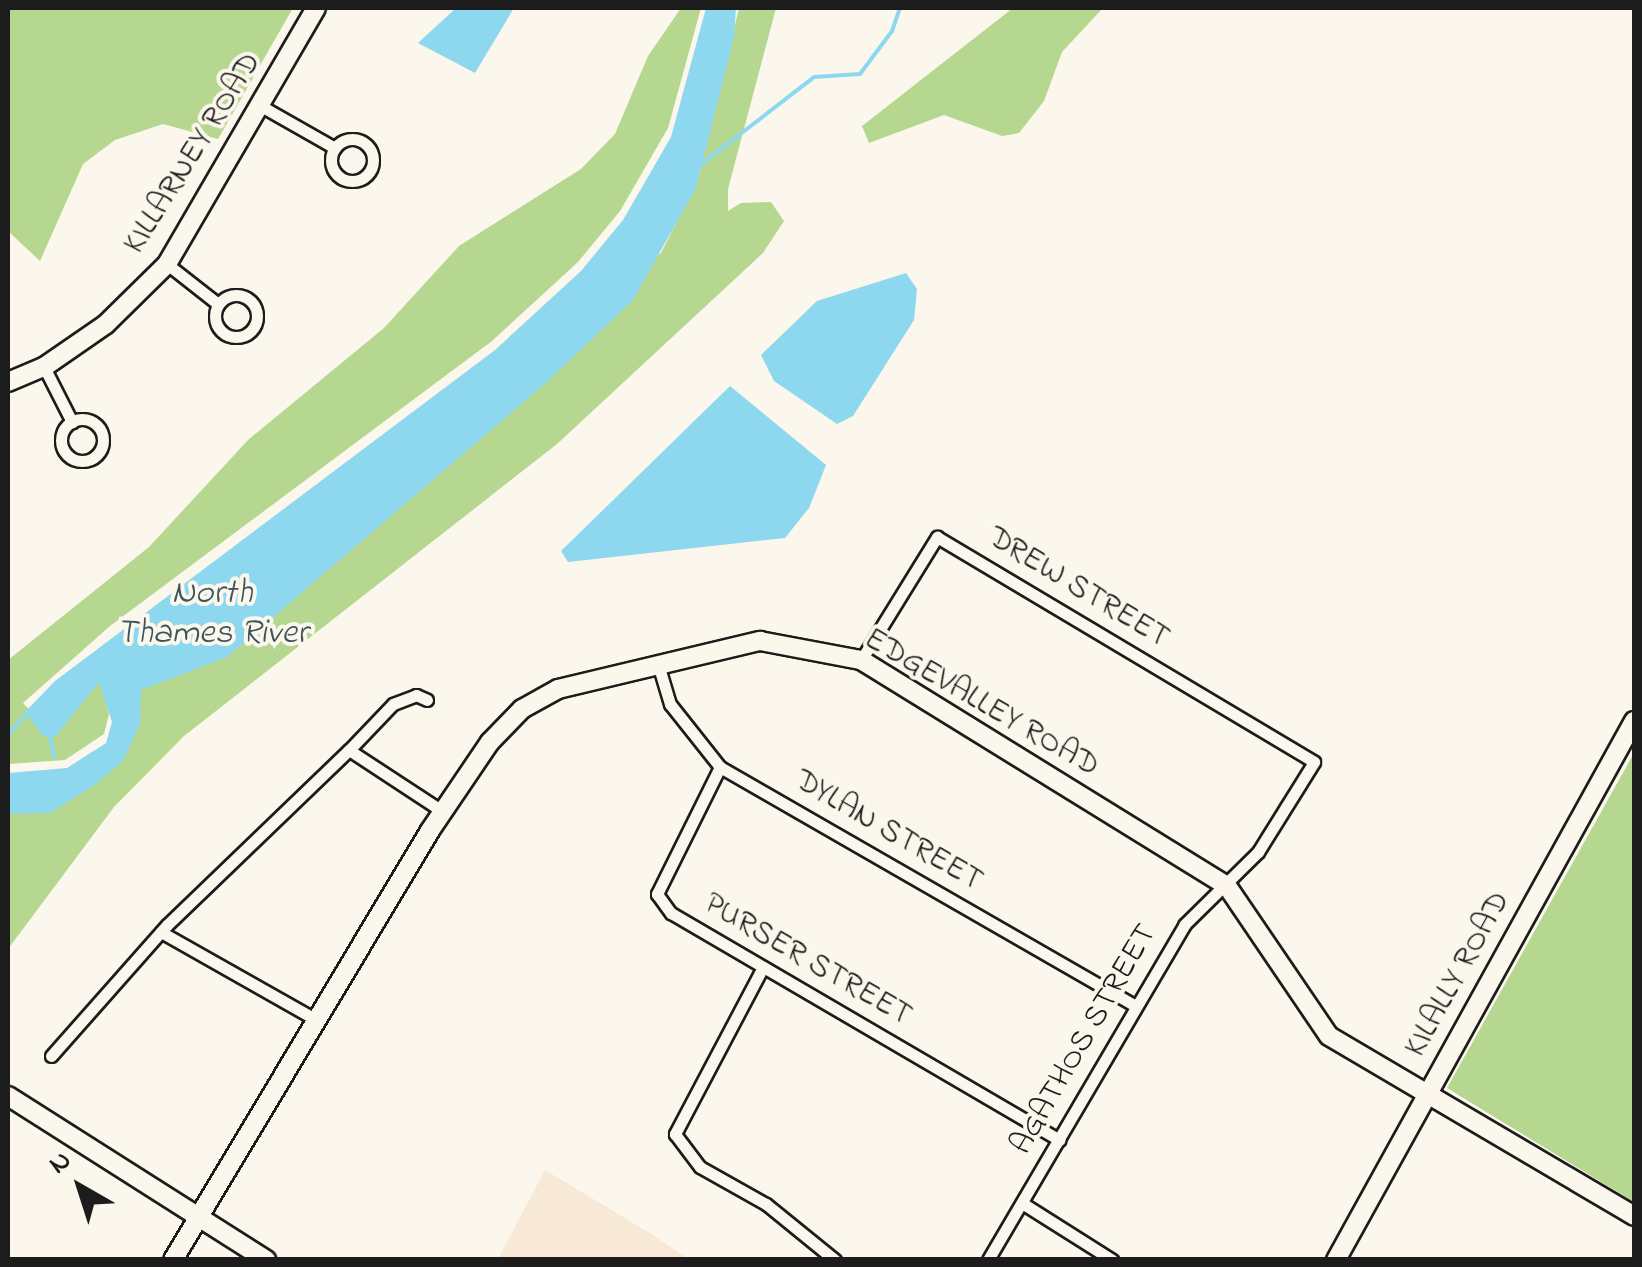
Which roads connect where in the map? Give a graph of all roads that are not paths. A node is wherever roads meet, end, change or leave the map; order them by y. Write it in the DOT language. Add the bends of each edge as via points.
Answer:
graph roads {
  1 [pos="316,8"];
  2 [pos="262,106"];
  3 [pos="334,148"];
  4 [pos="167,264"];
  5 [pos="218,304"];
  6 [pos="44,367"];
  7 [pos="8,382"];
  8 [pos="72,422"];
  9 [pos="861,660"];
  10 [pos="658,664"];
  11 [pos="427,700"];
  12 [pos="1634,720"];
  13 [pos="349,750"];
  14 [pos="1314,762"];
  15 [pos="720,767"];
  16 [pos="442,812"];
  17 [pos="1227,886"];
  18 [pos="161,932"];
  19 [pos="763,967"];
  20 [pos="1135,1006"];
  21 [pos="315,1020"];
  22 [pos="52,1056"];
  23 [pos="1429,1092"];
  24 [pos="8,1096"];
  25 [pos="1060,1140"];
  26 [pos="1022,1203"];
  27 [pos="198,1216"];
  28 [pos="1634,1216"];
  29 [pos="173,1260"];
  30 [pos="266,1260"];
  31 [pos="835,1260"];
  32 [pos="988,1260"];
  33 [pos="1112,1260"];
  34 [pos="1336,1260"];
  1 -- 2 [label="street, KILLARNEY ROAD"];
  2 -- 3 [label="street"];
  2 -- 4 [label="street, KILLARNEY ROAD"];
  4 -- 5 [label="street"];
  4 -- 6 [label="street, KILLARNEY ROAD" via="106,324"];
  6 -- 7 [label="street, KILLARNEY ROAD"];
  6 -- 8 [label="street"];
  9 -- 10 [label="street, EDGEVALLEY ROAD" via="760,641"];
  9 -- 14 [label="street, DREW STREET" via="937,537"];
  9 -- 17 [label="street, EDGEVALLEY ROAD"];
  10 -- 15 [label="street, DYLAN STREET" via="670,704"];
  10 -- 16 [label="street, EDGEVALLEY ROAD" via="558,688 522,709 490,742"];
  11 -- 13 [label="street" via="416,695 393,704"];
  12 -- 23 [label="street, KILALLY ROAD"];
  13 -- 16 [label="street"];
  13 -- 18 [label="street"];
  14 -- 17 [label="street, AGATHOS STREET" via="1258,852"];
  15 -- 19 [label="street, PURSER STREET" via="657,894 671,914"];
  15 -- 20 [label="street, DYLAN STREET"];
  16 -- 21 [label="street, EDGEVALLEY ROAD"];
  17 -- 20 [label="street, AGATHOS STREET" via="1184,924"];
  17 -- 23 [label="street, EDGEVALLEY ROAD" via="1329,1036"];
  18 -- 21 [label="street"];
  18 -- 22 [label="street"];
  19 -- 25 [label="street, PURSER STREET"];
  19 -- 31 [label="street" via="675,1134 700,1167 766,1204"];
  20 -- 25 [label="street, AGATHOS STREET"];
  21 -- 27 [label="street, EDGEVALLEY ROAD"];
  23 -- 28 [label="street, EDGEVALLEY ROAD"];
  23 -- 34 [label="street, KILALLY ROAD"];
  24 -- 27 [label="street"];
  25 -- 26 [label="street, AGATHOS STREET"];
  26 -- 32 [label="street, AGATHOS STREET"];
  26 -- 33 [label="street"];
  27 -- 29 [label="street, EDGEVALLEY ROAD"];
  27 -- 30 [label="street"];
}
